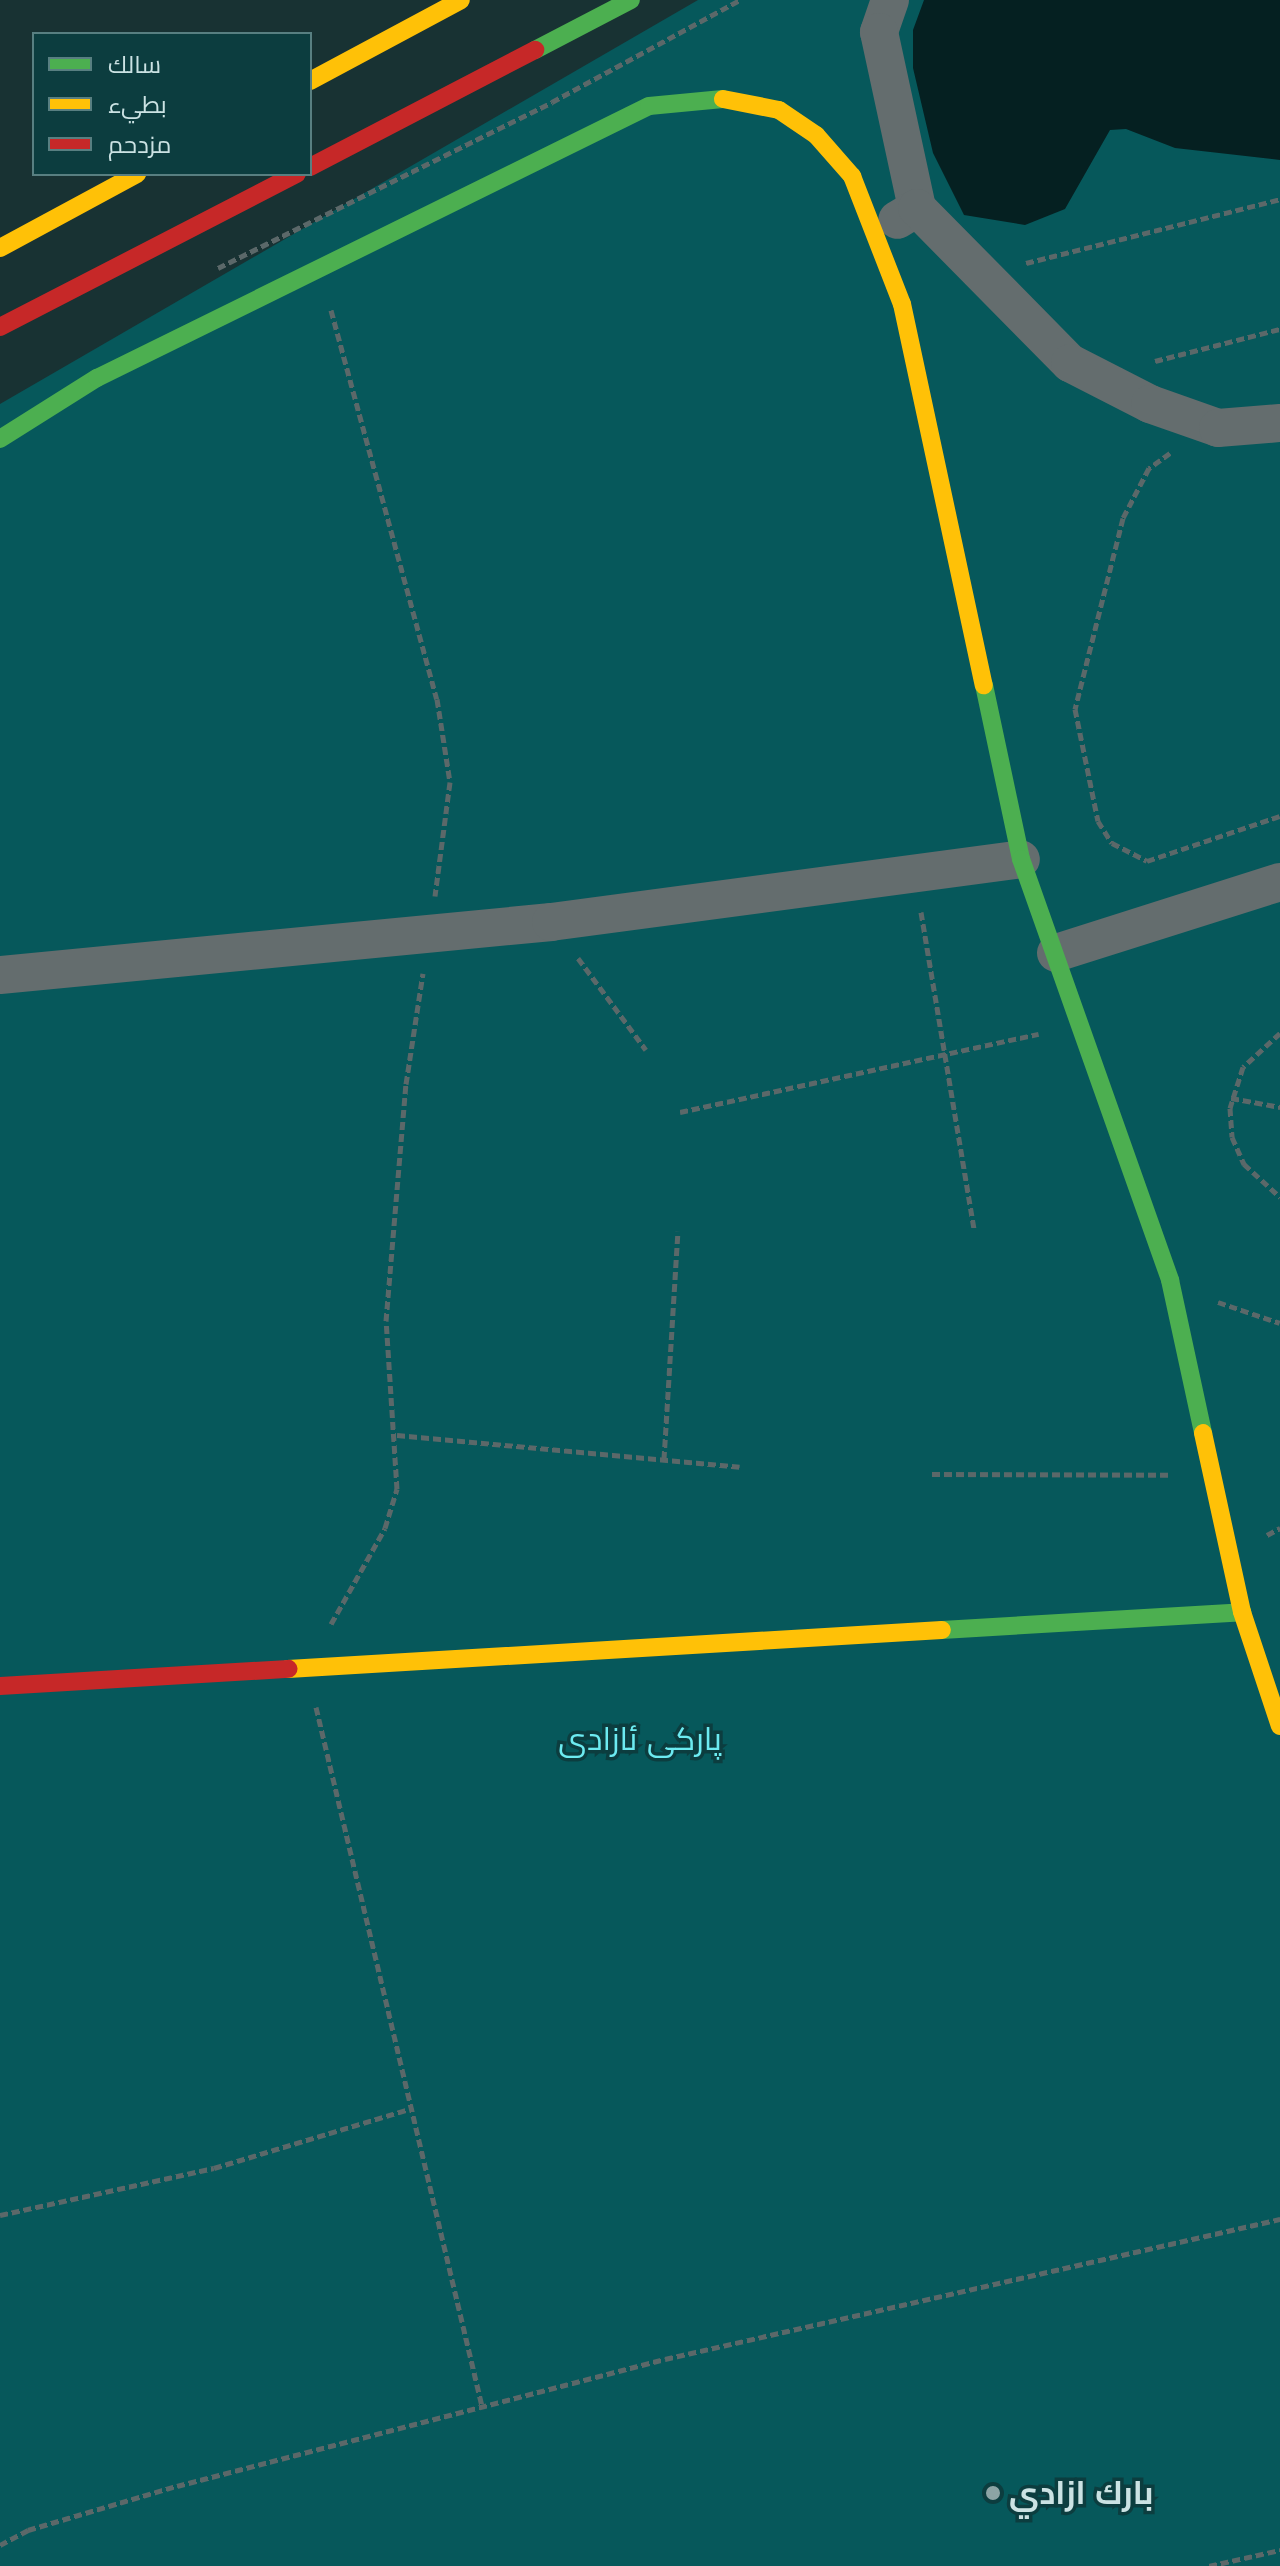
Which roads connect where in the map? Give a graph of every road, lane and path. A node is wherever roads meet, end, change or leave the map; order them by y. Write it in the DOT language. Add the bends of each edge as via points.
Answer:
graph roads {
  1 [pos="461,0"];
  2 [pos="631,0"];
  3 [pos="740,0"];
  4 [pos="890,0"];
  5 [pos="312,80"];
  6 [pos="312,166"];
  7 [pos="133,176"];
  8 [pos="293,176"];
  9 [pos="1280,199"];
  10 [pos="917,208"];
  11 [pos="878,232"];
  12 [pos="0,248"];
  13 [pos="232,259"];
  14 [pos="986,273"];
  15 [pos="0,327"];
  16 [pos="1280,329"];
  17 [pos="1096,376"];
  18 [pos="1280,423"];
  19 [pos="1218,428"];
  20 [pos="0,439"];
  21 [pos="1280,816"];
  22 [pos="1021,859"];
  23 [pos="914,871"];
  24 [pos="1280,882"];
  25 [pos="551,922"];
  26 [pos="1056,953"];
  27 [pos="0,975"];
  28 [pos="1083,1023"];
  29 [pos="1280,1033"];
  30 [pos="646,1050"];
  31 [pos="946,1057"];
  32 [pos="1231,1098"];
  33 [pos="1280,1107"];
  34 [pos="680,1112"];
  35 [pos="1280,1197"];
  36 [pos="974,1229"];
  37 [pos="678,1231"];
  38 [pos="1170,1280"];
  39 [pos="1280,1323"];
  40 [pos="397,1435"];
  41 [pos="664,1459"];
  42 [pos="740,1467"];
  43 [pos="932,1474"];
  44 [pos="1214,1476"];
  45 [pos="1242,1612"];
  46 [pos="307,1668"];
  47 [pos="0,1686"];
  48 [pos="1280,1726"];
  49 [pos="413,2108"];
  50 [pos="0,2215"];
  51 [pos="1280,2219"];
  52 [pos="482,2406"];
  53 [pos="0,2545"];
  54 [pos="1280,2550"];
  55 [pos="1209,2566"];
  1 -- 5 [label="street"];
  2 -- 6 [label="street"];
  3 -- 13 [label="path" via="552,102"];
  4 -- 10 [label="street" via="879,32"];
  7 -- 12 [label="street"];
  8 -- 15 [label="street"];
  9 -- 14 [label="path"];
  10 -- 11 [label="street"];
  10 -- 14 [label="street"];
  11 -- 20 [label="street" via="852,176 816,135 779,110 737,98 649,106 97,378"];
  11 -- 22 [label="street" via="902,304"];
  14 -- 17 [label="street" via="1070,363"];
  16 -- 17 [label="path"];
  17 -- 19 [label="street" via="1150,404"];
  18 -- 19 [label="street"];
  19 -- 21 [label="path" via="1149,468 1123,518 1075,709 1098,821 1112,843 1147,861"];
  22 -- 23 [label="street"];
  22 -- 26 [label="street"];
  23 -- 25 [label="street"];
  23 -- 31 [label="path"];
  24 -- 26 [label="street"];
  25 -- 27 [label="street"];
  25 -- 30 [label="path"];
  26 -- 28 [label="street"];
  28 -- 31 [label="path"];
  28 -- 38 [label="street"];
  29 -- 32 [label="path" via="1252,1055"];
  31 -- 34 [label="path"];
  31 -- 36 [label="path"];
  32 -- 33 [label="path"];
  32 -- 35 [label="path" via="1237,1151 1252,1175"];
  37 -- 41 [label="path"];
  38 -- 39 [label="path"];
  38 -- 44 [label="street"];
  40 -- 41 [label="path"];
  41 -- 42 [label="path"];
  43 -- 44 [label="path"];
  44 -- 45 [label="street"];
  45 -- 46 [label="street"];
  45 -- 48 [label="street"];
  46 -- 47 [label="street"];
  46 -- 49 [label="path"];
  49 -- 50 [label="path" via="214,2168"];
  49 -- 52 [label="path"];
  51 -- 52 [label="path" via="665,2359"];
  52 -- 53 [label="path" via="177,2486 28,2530"];
  54 -- 55 [label="path"];
}
